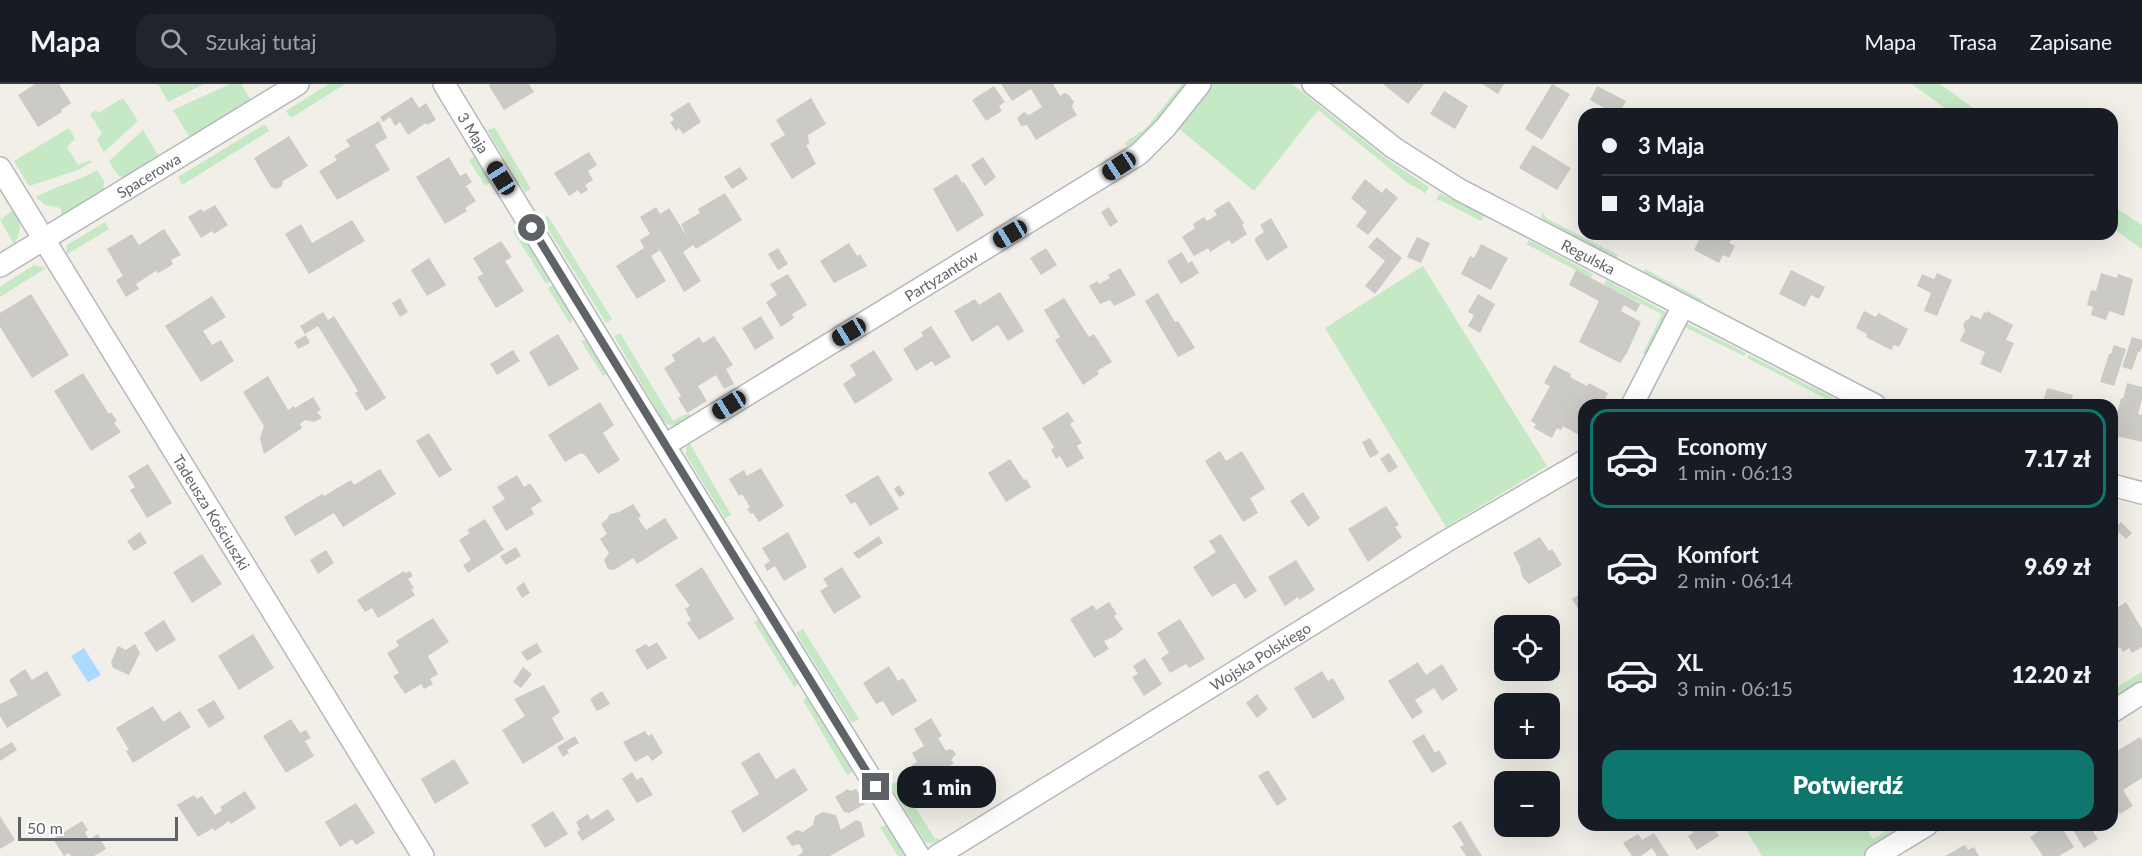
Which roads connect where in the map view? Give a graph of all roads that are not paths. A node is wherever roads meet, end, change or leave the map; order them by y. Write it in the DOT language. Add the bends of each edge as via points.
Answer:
graph roads {
  1 [pos="298,84"];
  2 [pos="444,84"];
  3 [pos="1200,84"];
  4 [pos="1314,84"];
  5 [pos="0,168"];
  6 [pos="44,239"];
  7 [pos="0,266"];
  8 [pos="1683,306"];
  9 [pos="1635,399"];
  10 [pos="1863,399"];
  11 [pos="665,445"];
  12 [pos="1578,464"];
  13 [pos="2118,486"];
  14 [pos="2142,493"];
  15 [pos="2142,693"];
  16 [pos="2118,708"];
  17 [pos="1917,831"];
  18 [pos="423,856"];
  19 [pos="919,856"];
  20 [pos="937,856"];
  21 [pos="1876,856"];
  1 -- 6 [label="street, Spacerowa"];
  2 -- 11 [label="street, 3 Maja"];
  3 -- 11 [label="street, Partyzantów" via="1139,154"];
  4 -- 8 [label="street, Regulska" via="1416,164"];
  5 -- 6 [label="street, Tadeusza Kościuszki"];
  6 -- 7 [label="street, Spacerowa"];
  6 -- 18 [label="street, Tadeusza Kościuszki"];
  8 -- 9 [label="street"];
  8 -- 10 [label="street, Regulska"];
  11 -- 19 [label="street, 3 Maja"];
  12 -- 20 [label="street, Wojska Polskiego" via="1445,542"];
  13 -- 14 [label="street"];
  15 -- 16 [label="street"];
  17 -- 21 [label="street"];
}
